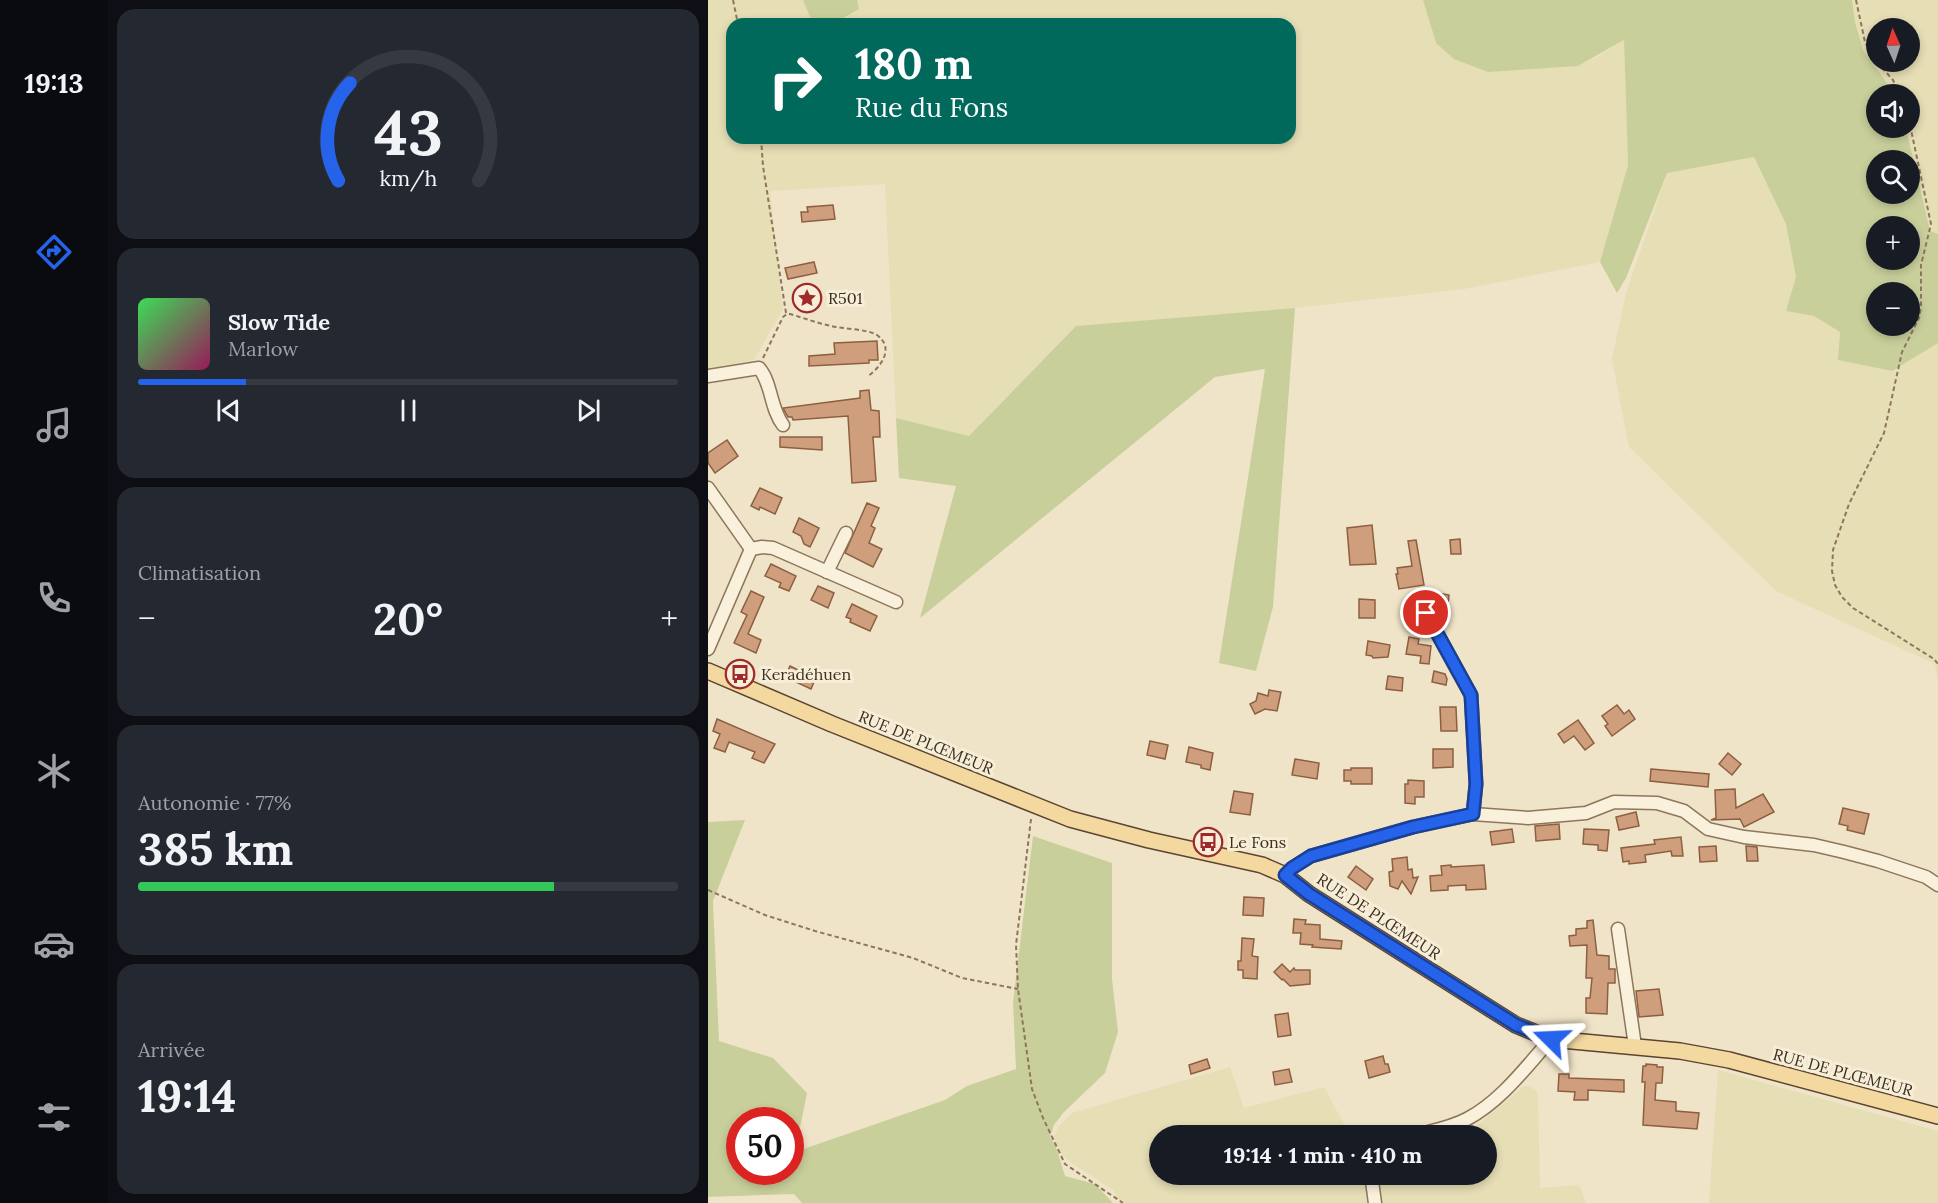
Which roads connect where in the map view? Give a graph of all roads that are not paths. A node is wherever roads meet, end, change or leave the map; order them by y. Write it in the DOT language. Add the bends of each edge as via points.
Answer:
graph roads {
  1 [pos="708,376"];
  2 [pos="783,425"];
  3 [pos="708,488"];
  4 [pos="846,533"];
  5 [pos="751,549"];
  6 [pos="827,572"];
  7 [pos="896,602"];
  8 [pos="1426,613"];
  9 [pos="708,649"];
  10 [pos="708,670"];
  11 [pos="1473,814"];
  12 [pos="1285,875"];
  13 [pos="1938,885"];
  14 [pos="1618,929"];
  15 [pos="1551,1039"];
  16 [pos="1635,1046"];
  17 [pos="1938,1116"];
  18 [pos="1454,1125"];
  19 [pos="1373,1185"];
  20 [pos="1376,1203"];
  1 -- 2 [label="street" via="759,368"];
  3 -- 5 [label="street"];
  4 -- 6 [label="street"];
  5 -- 6 [label="street" via="773,548"];
  5 -- 9 [label="street"];
  6 -- 7 [label="street"];
  8 -- 11 [label="street" via="1471,695 1476,784"];
  10 -- 12 [label="main road, RUE DE PLŒMEUR" via="1032,804 1095,826 1262,865"];
  11 -- 12 [label="street" via="1311,856"];
  11 -- 13 [label="street" via="1528,818 1586,813 1614,802 1657,803 1684,811 1708,829 1814,844 1926,877"];
  12 -- 15 [label="main road, RUE DE PLŒMEUR" via="1516,1025"];
  14 -- 16 [label="street"];
  15 -- 16 [label="main road, RUE DE PLŒMEUR"];
  15 -- 18 [label="street" via="1492,1103"];
  16 -- 17 [label="main road, RUE DE PLŒMEUR" via="1729,1060"];
  19 -- 20 [label="street"];
}
